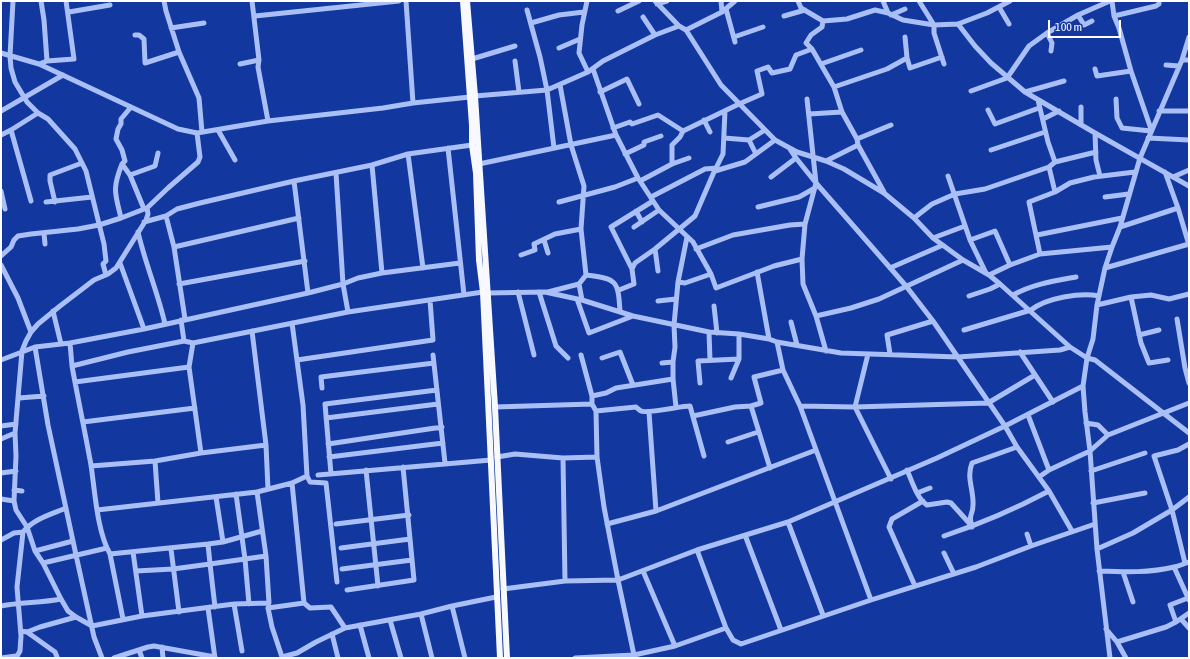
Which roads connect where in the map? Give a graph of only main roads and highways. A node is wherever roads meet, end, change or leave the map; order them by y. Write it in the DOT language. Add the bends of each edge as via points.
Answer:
graph roads {
  1 [pos="463,1"];
  2 [pos="467,1"];
  3 [pos="472,97"];
  4 [pos="485,293"];
  5 [pos="492,421"];
  6 [pos="494,459"];
  7 [pos="500,658"];
  8 [pos="507,658"];
  1 -- 3 [label="main road"];
  2 -- 3 [label="main road"];
  3 -- 4 [label="main road" via="479,164"];
  3 -- 4 [label="main road" via="472,145 476,173 479,260"];
  4 -- 5 [label="main road"];
  4 -- 5 [label="main road" via="495,407"];
  5 -- 6 [label="main road"];
  6 -- 7 [label="main road" via="496,597"];
  6 -- 8 [label="main road"];
}
